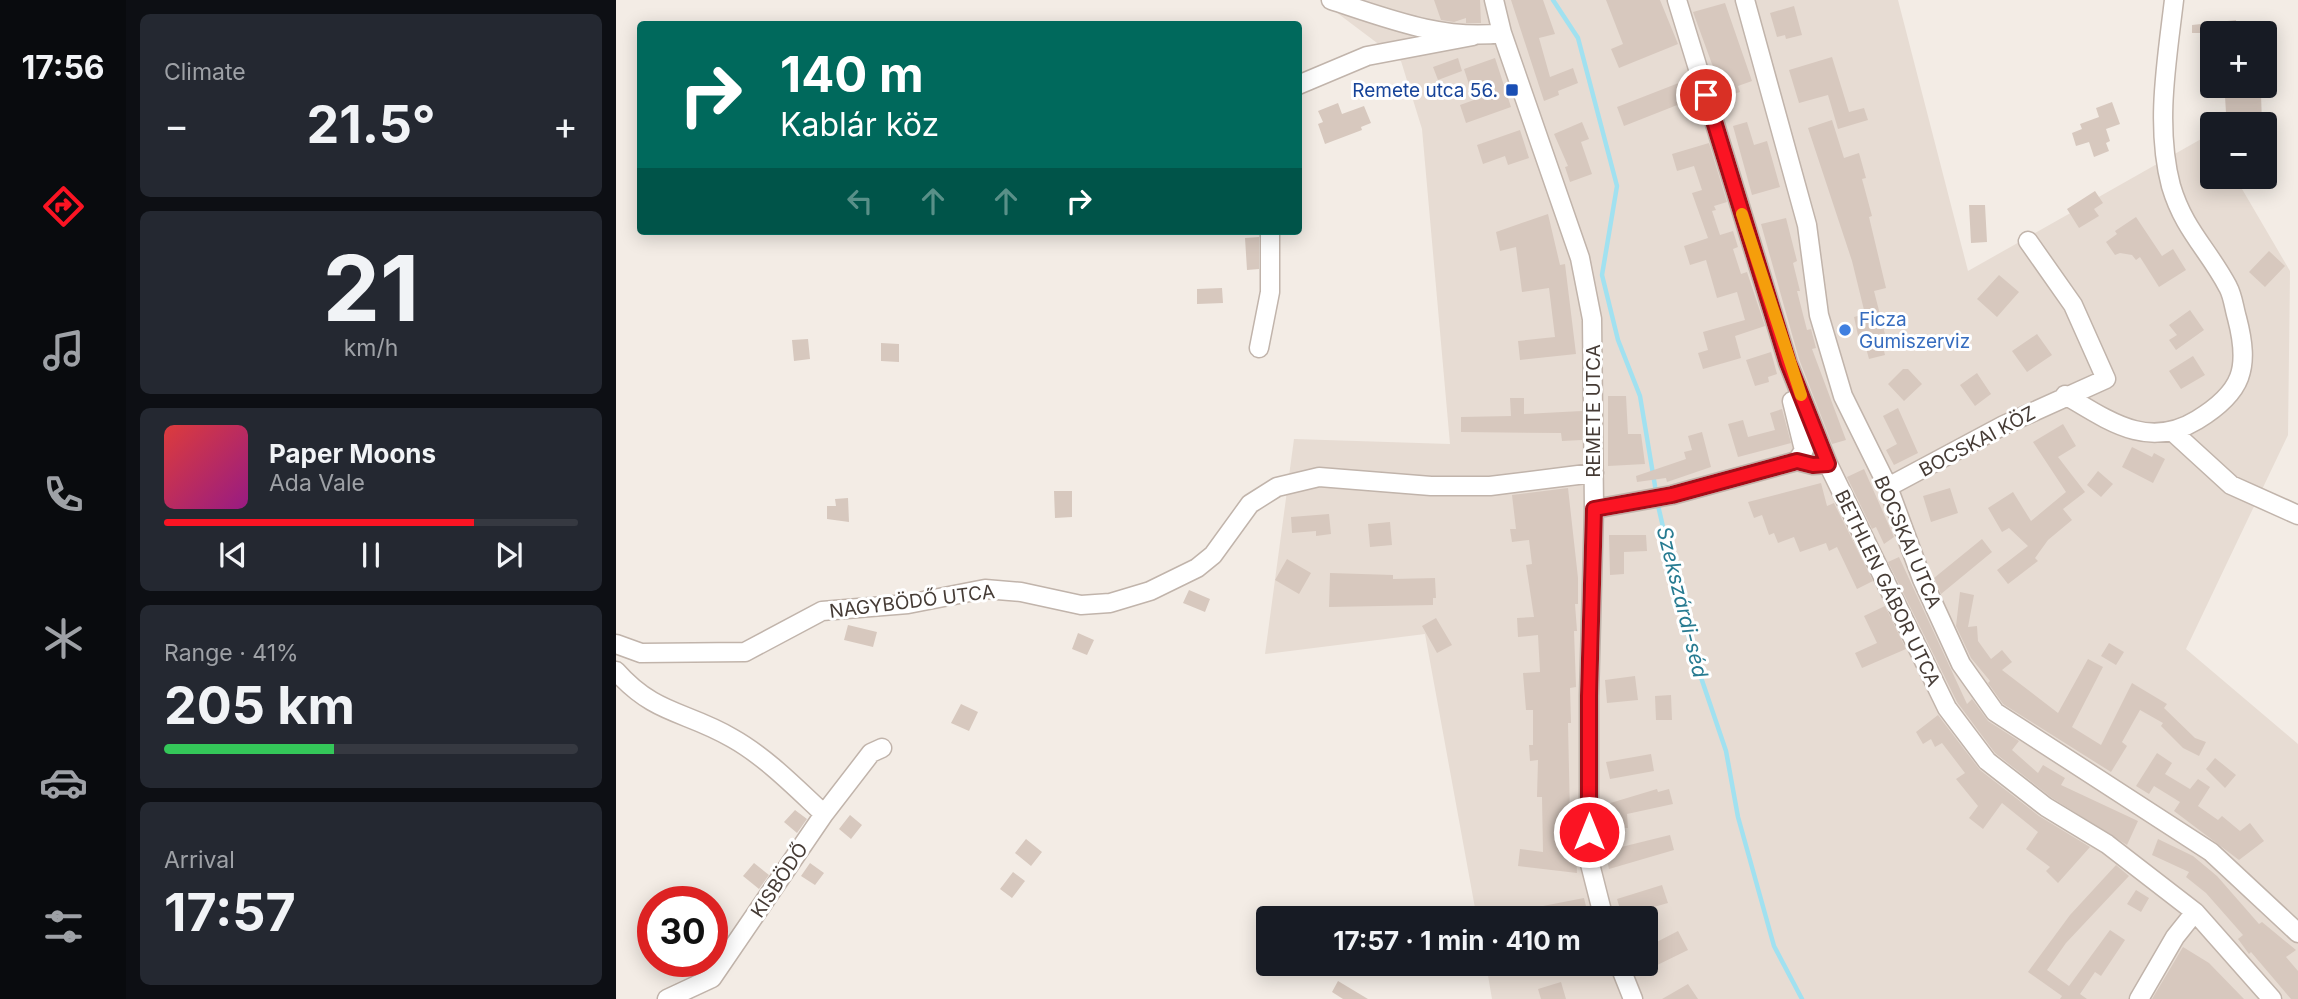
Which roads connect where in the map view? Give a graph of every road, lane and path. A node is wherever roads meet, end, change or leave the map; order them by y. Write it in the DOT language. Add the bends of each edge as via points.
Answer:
graph roads {
  1 [pos="1331,0"];
  2 [pos="1494,0"];
  3 [pos="1677,0"];
  4 [pos="1745,0"];
  5 [pos="2174,0"];
  6 [pos="1502,33"];
  7 [pos="1473,36"];
  8 [pos="1302,83"];
  9 [pos="1270,235"];
  10 [pos="2028,241"];
  11 [pos="1259,348"];
  12 [pos="1788,363"];
  13 [pos="2065,396"];
  14 [pos="2173,432"];
  15 [pos="1797,461"];
  16 [pos="1828,464"];
  17 [pos="1594,472"];
  18 [pos="1888,488"];
  19 [pos="1594,509"];
  20 [pos="2298,515"];
  21 [pos="616,644"];
  22 [pos="616,671"];
  23 [pos="882,748"];
  24 [pos="824,814"];
  25 [pos="1601,906"];
  26 [pos="2195,912"];
  27 [pos="2298,933"];
  28 [pos="1624,976"];
  29 [pos="667,999"];
  30 [pos="1633,999"];
  31 [pos="2139,999"];
  32 [pos="2272,999"];
  1 -- 7 [label="street" via="1398,22"];
  2 -- 6 [label="street, REMETE UTCA"];
  3 -- 12 [label="street, BETHLEN GÁBOR UTCA"];
  4 -- 18 [label="street, BOCSKAI UTCA" via="1807,225 1819,315 1843,396"];
  5 -- 14 [label="street" via="2165,75 2171,185 2189,231 2230,289 2245,349 2239,380 2227,398"];
  6 -- 7 [label="street"];
  6 -- 17 [label="street, REMETE UTCA" via="1580,258 1590,307"];
  7 -- 8 [label="street" via="1367,56"];
  9 -- 11 [label="street" via="1270,292"];
  10 -- 13 [label="street, BOCSKAI KÖZ" via="2073,305 2106,379"];
  12 -- 15 [label="street" via="1788,389 1804,450"];
  12 -- 16 [label="street, BETHLEN GÁBOR UTCA"];
  13 -- 14 [label="street" via="2147,435"];
  13 -- 18 [label="street, BOCSKAI KÖZ"];
  14 -- 20 [label="street" via="2231,485"];
  15 -- 16 [label="street"];
  15 -- 19 [label="street" via="1672,495"];
  16 -- 26 [label="street, BETHLEN GÁBOR UTCA" via="1947,708 1987,761"];
  17 -- 19 [label="street, REMETE UTCA"];
  17 -- 21 [label="street, NAGYBÖDŐ UTCA" via="1490,486 1319,477 1277,487 1250,504 1213,555 1196,568 1150,591 1110,603 1081,605 985,589 908,604 822,611 745,652 641,653"];
  18 -- 27 [label="street, BOCSKAI UTCA" via="1961,664 1995,712 2211,852"];
  19 -- 25 [label="street, REMETE UTCA" via="1589,860"];
  22 -- 24 [label="street" via="655,706 742,744"];
  23 -- 24 [label="street, KISBÖDŐ" via="872,753"];
  24 -- 29 [label="street, KISBÖDŐ" via="712,978"];
  26 -- 31 [label="street"];
  26 -- 32 [label="street, BETHLEN GÁBOR UTCA"];
  28 -- 30 [label="street"];
}
